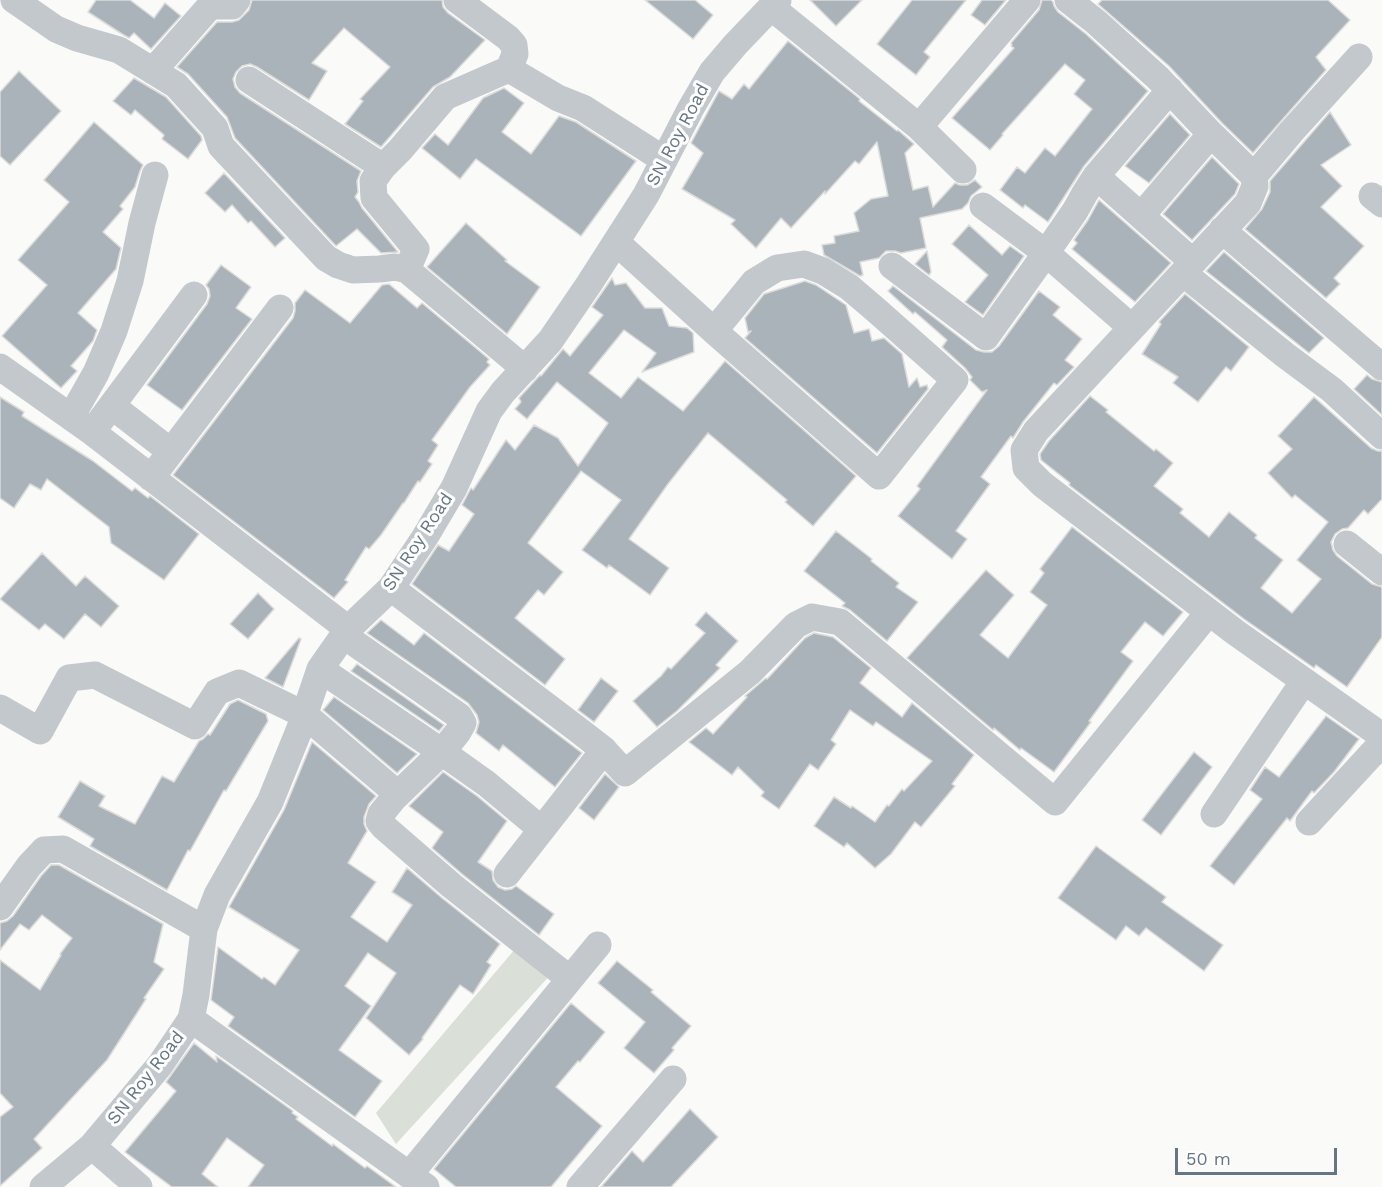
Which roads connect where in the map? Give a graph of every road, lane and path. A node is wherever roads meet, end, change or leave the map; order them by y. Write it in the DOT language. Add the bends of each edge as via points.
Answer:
graph roads {
  1 [pos="14,0"];
  2 [pos="237,0"];
  3 [pos="457,0"];
  4 [pos="1027,0"];
  5 [pos="1068,0"];
  6 [pos="775,4"];
  7 [pos="1359,57"];
  8 [pos="509,69"];
  9 [pos="153,71"];
  10 [pos="249,80"];
  11 [pos="1170,90"];
  12 [pos="919,127"];
  13 [pos="1211,134"];
  14 [pos="663,159"];
  15 [pos="382,167"];
  16 [pos="963,170"];
  17 [pos="155,175"];
  18 [pos="1096,176"];
  19 [pos="1254,177"];
  20 [pos="983,206"];
  21 [pos="1141,216"];
  22 [pos="1222,230"];
  23 [pos="616,242"];
  24 [pos="1046,253"];
  25 [pos="892,266"];
  26 [pos="1188,267"];
  27 [pos="407,270"];
  28 [pos="194,295"];
  29 [pos="280,308"];
  30 [pos="1131,327"];
  31 [pos="714,331"];
  32 [pos="0,367"];
  33 [pos="1382,367"];
  34 [pos="525,369"];
  35 [pos="112,406"];
  36 [pos="81,425"];
  37 [pos="1382,436"];
  38 [pos="170,451"];
  39 [pos="151,478"];
  40 [pos="1347,544"];
  41 [pos="1382,572"];
  42 [pos="391,588"];
  43 [pos="1209,612"];
  44 [pos="346,632"];
  45 [pos="320,669"];
  46 [pos="1304,681"];
  47 [pos="0,708"];
  48 [pos="305,715"];
  49 [pos="1382,736"];
  50 [pos="1382,743"];
  51 [pos="604,750"];
  52 [pos="442,752"];
  53 [pos="394,798"];
  54 [pos="1214,814"];
  55 [pos="1309,822"];
  56 [pos="542,829"];
  57 [pos="507,874"];
  58 [pos="0,907"];
  59 [pos="204,929"];
  60 [pos="598,945"];
  61 [pos="570,979"];
  62 [pos="190,1019"];
  63 [pos="673,1079"];
  64 [pos="92,1146"];
  65 [pos="418,1181"];
  66 [pos="43,1187"];
  67 [pos="139,1187"];
  68 [pos="580,1187"];
  1 -- 9 [label="street" via="56,29 119,50"];
  2 -- 9 [label="street" via="231,6 210,6"];
  3 -- 8 [label="street" via="514,45"];
  4 -- 12 [label="street"];
  5 -- 11 [label="street"];
  6 -- 12 [label="street"];
  6 -- 14 [label="street, SN Roy Road" via="712,72"];
  7 -- 19 [label="street"];
  8 -- 14 [label="street" via="583,108"];
  8 -- 15 [label="street" via="445,98"];
  9 -- 27 [label="street" via="189,98 215,128 221,146 326,258 353,270"];
  10 -- 15 [label="street"];
  11 -- 13 [label="street"];
  11 -- 18 [label="street"];
  12 -- 16 [label="street"];
  13 -- 19 [label="street"];
  13 -- 21 [label="street"];
  14 -- 23 [label="street, SN Roy Road"];
  15 -- 27 [label="street" via="373,181 374,198 416,249"];
  17 -- 36 [label="street" via="130,281"];
  18 -- 21 [label="street"];
  18 -- 24 [label="street"];
  19 -- 22 [label="street" via="1248,203"];
  20 -- 24 [label="street"];
  21 -- 26 [label="street"];
  22 -- 26 [label="street"];
  22 -- 33 [label="street"];
  23 -- 31 [label="street"];
  23 -- 34 [label="street, SN Roy Road" via="549,341"];
  24 -- 25 [label="street" via="986,338"];
  24 -- 30 [label="street"];
  26 -- 30 [label="street"];
  26 -- 37 [label="street"];
  27 -- 34 [label="street"];
  28 -- 35 [label="street"];
  29 -- 38 [label="street"];
  30 -- 43 [label="street" via="1036,431 1024,450 1026,468"];
  31 -- 31 [label="street" via="879,476 955,380 849,287 804,264 777,268 753,282"];
  32 -- 36 [label="street"];
  34 -- 42 [label="street, SN Roy Road" via="489,411 453,488"];
  35 -- 36 [label="street"];
  35 -- 38 [label="street"];
  36 -- 39 [label="street"];
  38 -- 39 [label="street"];
  39 -- 44 [label="street"];
  40 -- 41 [label="street"];
  42 -- 44 [label="street, SN Roy Road"];
  42 -- 51 [label="street"];
  43 -- 46 [label="street"];
  43 -- 51 [label="street" via="1055,801 840,622 812,617 796,625 750,672 625,773"];
  44 -- 45 [label="street, SN Roy Road"];
  44 -- 52 [label="street" via="459,716 463,723"];
  45 -- 48 [label="street, SN Roy Road"];
  45 -- 52 [label="street"];
  46 -- 49 [label="street"];
  46 -- 54 [label="street"];
  47 -- 48 [label="street" via="40,731 69,678 95,675 195,726 217,692 239,683"];
  48 -- 53 [label="street" via="386,783"];
  48 -- 59 [label="street, SN Roy Road" via="270,802 217,896"];
  50 -- 55 [label="street"];
  51 -- 56 [label="street"];
  52 -- 53 [label="street"];
  52 -- 56 [label="street"];
  53 -- 61 [label="street" via="381,814 384,827"];
  56 -- 57 [label="street"];
  58 -- 59 [label="street" via="44,850 63,849"];
  59 -- 62 [label="street, SN Roy Road"];
  60 -- 61 [label="street"];
  61 -- 65 [label="street"];
  62 -- 64 [label="street, SN Roy Road" via="160,1065"];
  62 -- 65 [label="street"];
  63 -- 68 [label="street"];
  64 -- 66 [label="street, SN Roy Road"];
  64 -- 67 [label="street"];
}
